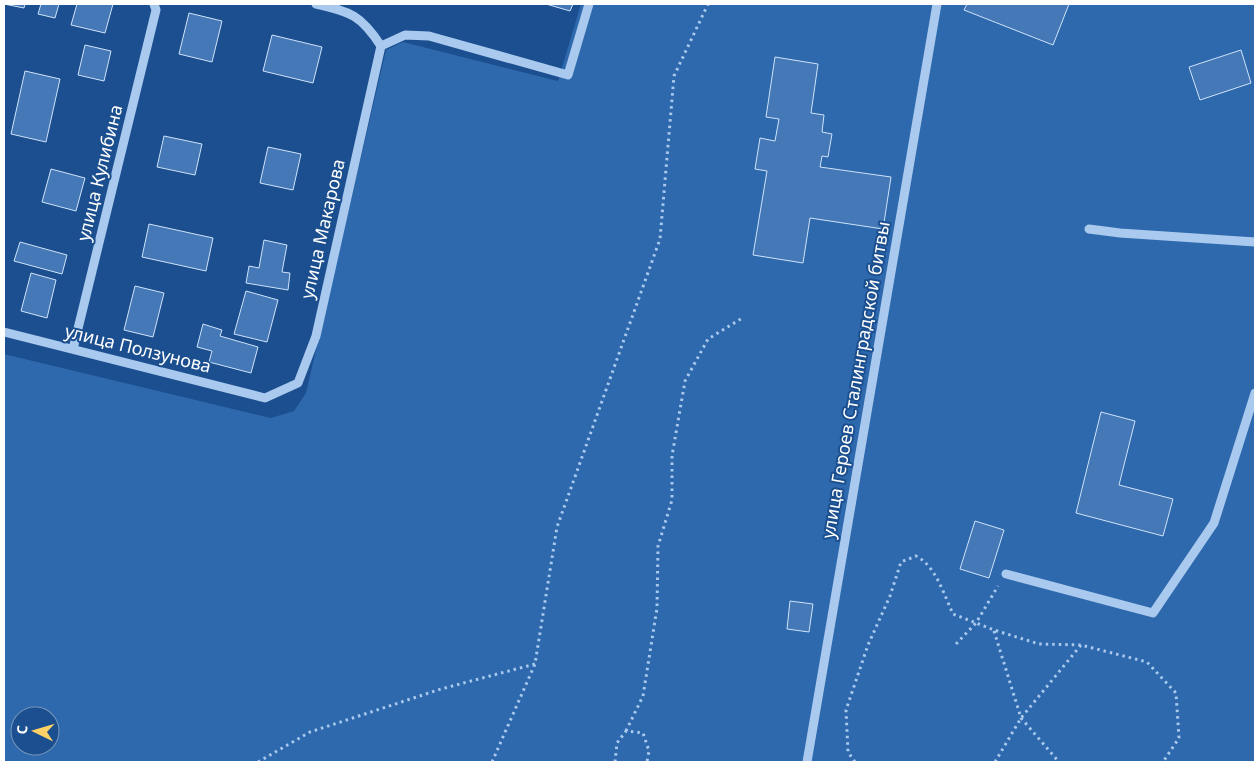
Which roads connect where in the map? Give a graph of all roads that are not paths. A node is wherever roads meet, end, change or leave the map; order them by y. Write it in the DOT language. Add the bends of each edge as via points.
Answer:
graph roads {
  1 [pos="154,4"];
  2 [pos="316,4"];
  3 [pos="589,4"];
  4 [pos="937,4"];
  5 [pos="381,46"];
  6 [pos="1090,229"];
  7 [pos="1255,242"];
  8 [pos="4,332"];
  9 [pos="73,349"];
  10 [pos="1255,393"];
  11 [pos="265,398"];
  12 [pos="1006,574"];
  13 [pos="807,762"];
  1 -- 9 [label="street, улица Кулибина" via="156,10"];
  2 -- 5 [label="street" via="344,10 368,25"];
  3 -- 5 [label="street" via="568,75 429,36 405,35"];
  4 -- 13 [label="street, улица Героев Сталинградской битвы"];
  5 -- 11 [label="street, улица Макарова" via="316,336 298,383"];
  6 -- 7 [label="street"];
  8 -- 9 [label="street, улица Ползунова"];
  9 -- 11 [label="street, улица Ползунова"];
  10 -- 12 [label="street" via="1214,523 1153,613"];
}
